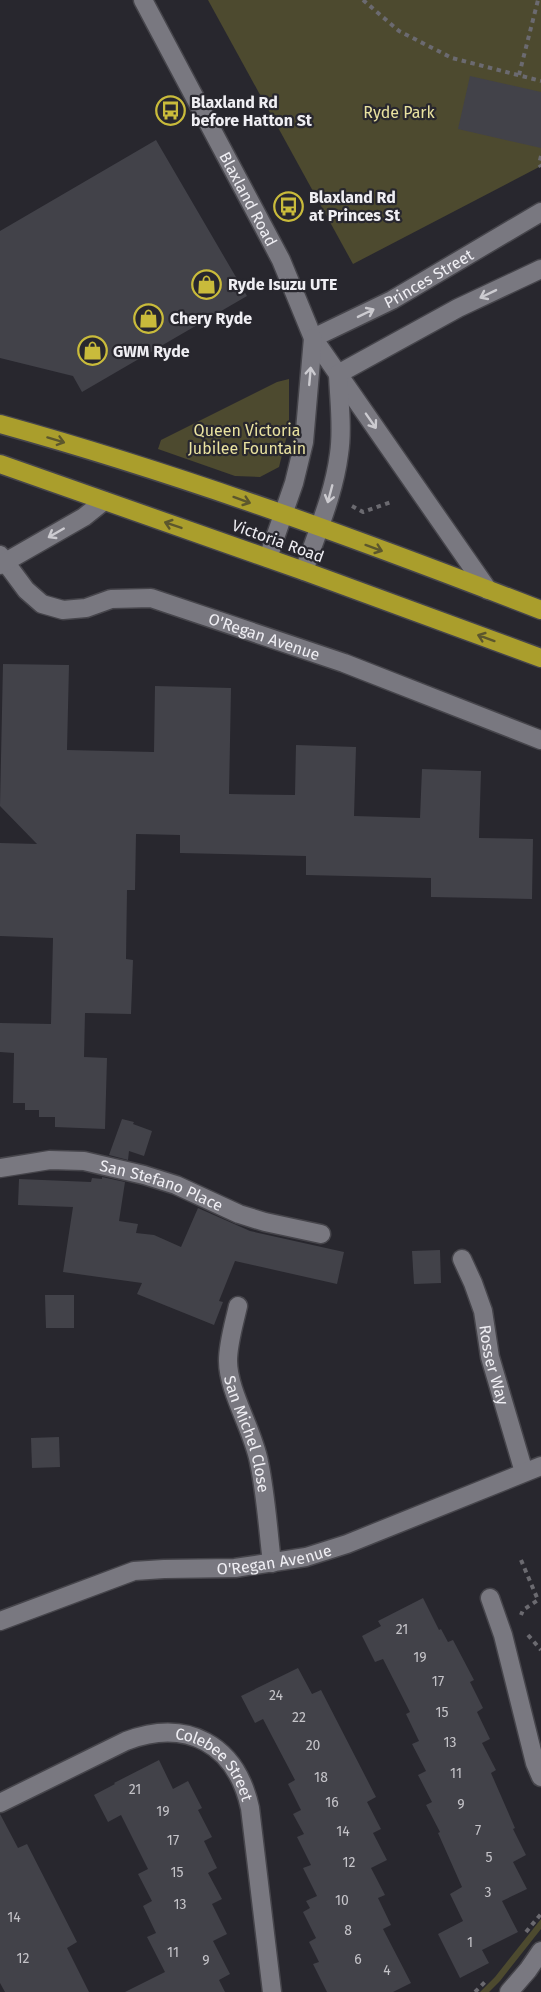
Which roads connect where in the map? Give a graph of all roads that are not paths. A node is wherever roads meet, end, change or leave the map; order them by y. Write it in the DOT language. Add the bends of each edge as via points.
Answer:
graph roads {
  1 [pos="143,0"];
  2 [pos="541,212"];
  3 [pos="541,268"];
  4 [pos="313,338"];
  5 [pos="338,374"];
  6 [pos="0,424"];
  7 [pos="0,464"];
  8 [pos="104,501"];
  9 [pos="283,515"];
  10 [pos="319,528"];
  11 [pos="268,558"];
  12 [pos="2,561"];
  13 [pos="304,571"];
  14 [pos="488,590"];
  15 [pos="541,610"];
  16 [pos="541,658"];
  17 [pos="541,740"];
  18 [pos="0,1168"];
  19 [pos="321,1234"];
  20 [pos="462,1259"];
  21 [pos="238,1306"];
  22 [pos="541,1466"];
  23 [pos="524,1472"];
  24 [pos="272,1563"];
  25 [pos="489,1598"];
  26 [pos="0,1621"];
  27 [pos="541,1777"];
  28 [pos="0,1803"];
  29 [pos="541,1951"];
  30 [pos="272,1992"];
  31 [pos="508,1992"];
  1 -- 4 [label="street, Blaxland Road" via="281,260"];
  4 -- 2 [label="street, Princes Street, one-way" via="392,300"];
  3 -- 5 [label="street, one-way"];
  4 -- 5 [label="street, Blaxland Road"];
  9 -- 4 [label="street, Blaxland Road, one-way" via="304,442"];
  5 -- 10 [label="street, one-way" via="340,453"];
  5 -- 14 [label="street, Blaxland Road, one-way"];
  6 -- 9 [label="highway, Victoria Road, one-way" via="166,474"];
  7 -- 8 [label="highway, Victoria Road"];
  11 -- 8 [label="highway, Victoria Road, one-way"];
  8 -- 12 [label="street, one-way" via="84,517"];
  9 -- 10 [label="highway, Victoria Road"];
  9 -- 11 [label="street, Blaxland Road"];
  10 -- 13 [label="street"];
  10 -- 14 [label="highway, Victoria Road, one-way"];
  11 -- 13 [label="highway, Victoria Road"];
  12 -- 17 [label="street, O'Regan Avenue" via="42,604 63,610 86,608 111,599 151,598 344,663"];
  16 -- 13 [label="highway, Victoria Road, one-way"];
  14 -- 15 [label="highway, Victoria Road"];
  18 -- 19 [label="street, San Stefano Place" via="50,1160 84,1161 176,1185 239,1214"];
  20 -- 23 [label="street, Rosser Way" via="483,1311 490,1357"];
  21 -- 24 [label="street, San Michel Close" via="228,1362 259,1461"];
  22 -- 23 [label="street, O'Regan Avenue"];
  23 -- 24 [label="street, O'Regan Avenue" via="347,1544"];
  24 -- 26 [label="street, O'Regan Avenue" via="134,1571"];
  25 -- 27 [label="street" via="503,1635"];
  28 -- 30 [label="street, Colebee Street" via="144,1734 180,1733 214,1747 228,1759 246,1790"];
  29 -- 31 [label="street"];
}
